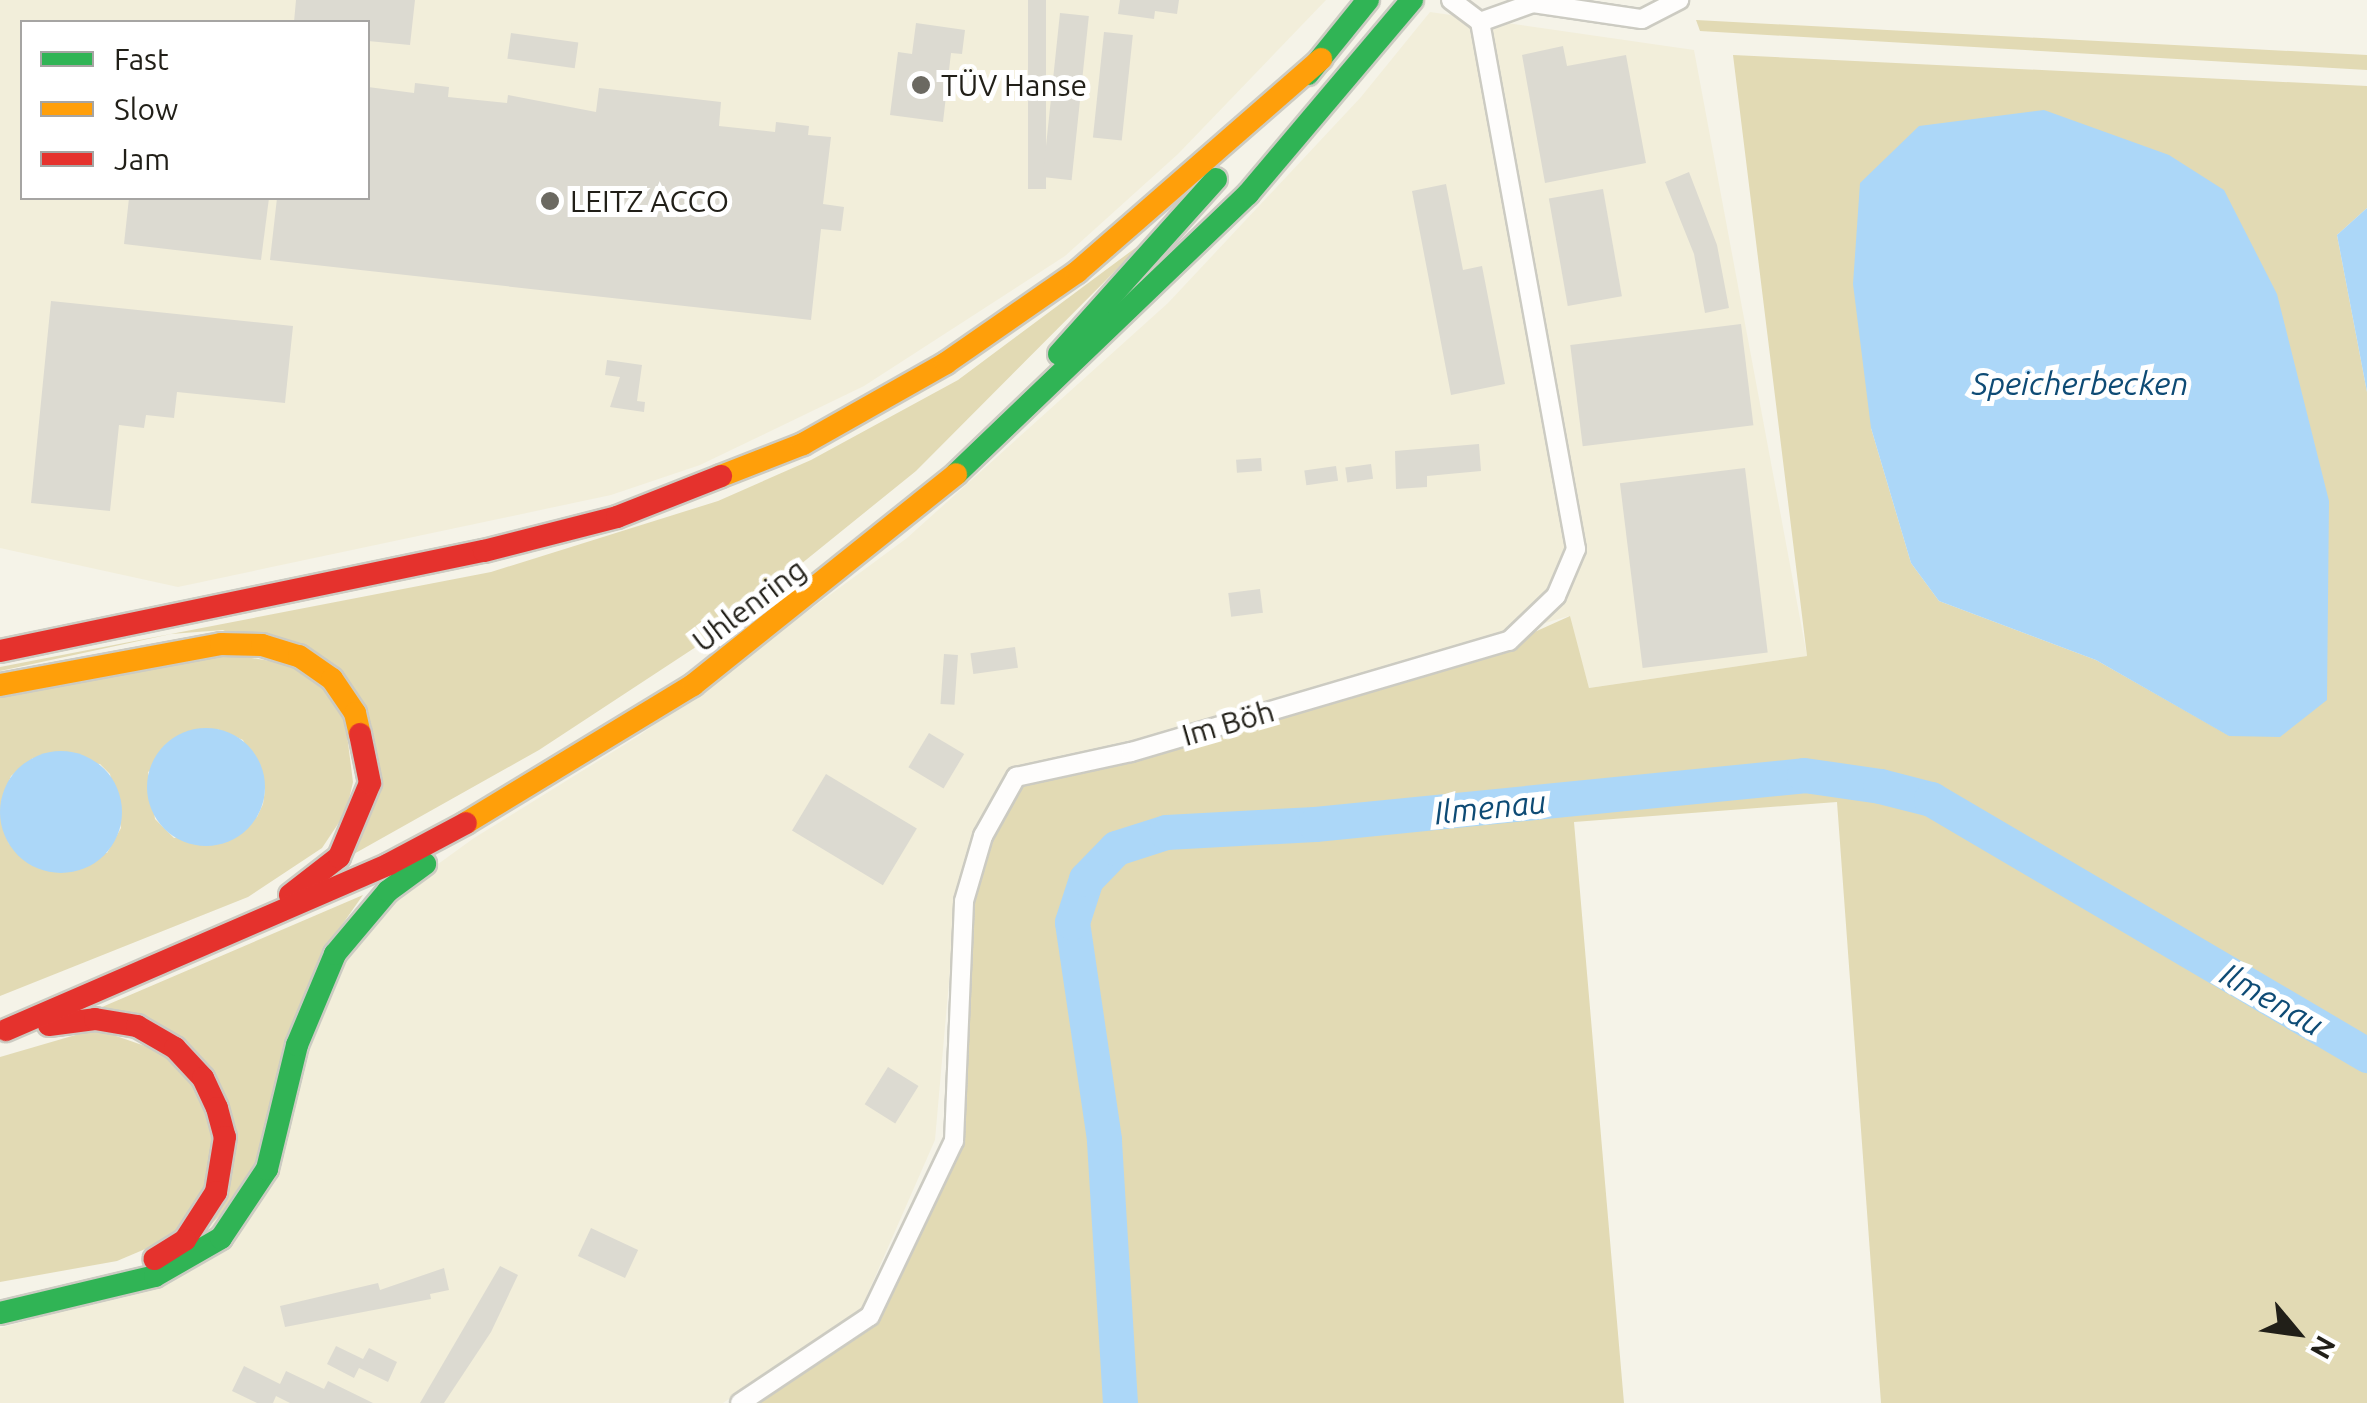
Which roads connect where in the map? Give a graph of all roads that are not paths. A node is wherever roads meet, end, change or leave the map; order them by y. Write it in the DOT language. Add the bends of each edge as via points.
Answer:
graph roads {
  1 [pos="1412,0"];
  2 [pos="1451,0"];
  3 [pos="1679,0"];
  4 [pos="1363,7"];
  5 [pos="1474,16"];
  6 [pos="1321,59"];
  7 [pos="896,528"];
  8 [pos="0,651"];
  9 [pos="0,685"];
  10 [pos="513,798"];
  11 [pos="184,958"];
  12 [pos="3,1030"];
  13 [pos="0,1293"];
  14 [pos="6,1314"];
  15 [pos="740,1403"];
  1 -- 7 [label="highway, Uhlenring" via="1248,194 1156,289"];
  2 -- 5 [label="street"];
  3 -- 5 [label="street" via="1642,18 1533,2"];
  4 -- 6 [label="highway"];
  5 -- 15 [label="street, Im Böh" via="1576,548 1556,596 1509,641 1131,752 1016,777 983,836 964,900 954,1141 870,1316"];
  6 -- 7 [label="highway" via="1114,296"];
  6 -- 8 [label="highway" via="1202,170 1076,272 946,363 802,444 673,498 522,542"];
  7 -- 10 [label="highway, Uhlenring" via="693,686"];
  9 -- 11 [label="highway" via="221,644 262,645 299,656 332,679 355,713 370,783 339,856 307,884"];
  10 -- 11 [label="highway, Uhlenring"];
  10 -- 14 [label="highway" via="388,890 335,954 297,1045 267,1169 221,1238 155,1276"];
  11 -- 12 [label="highway, Uhlenring"];
  12 -- 13 [label="highway" via="95,1019 137,1026 175,1048 204,1078 224,1137 216,1192 185,1240 149,1262 94,1279"];
}
